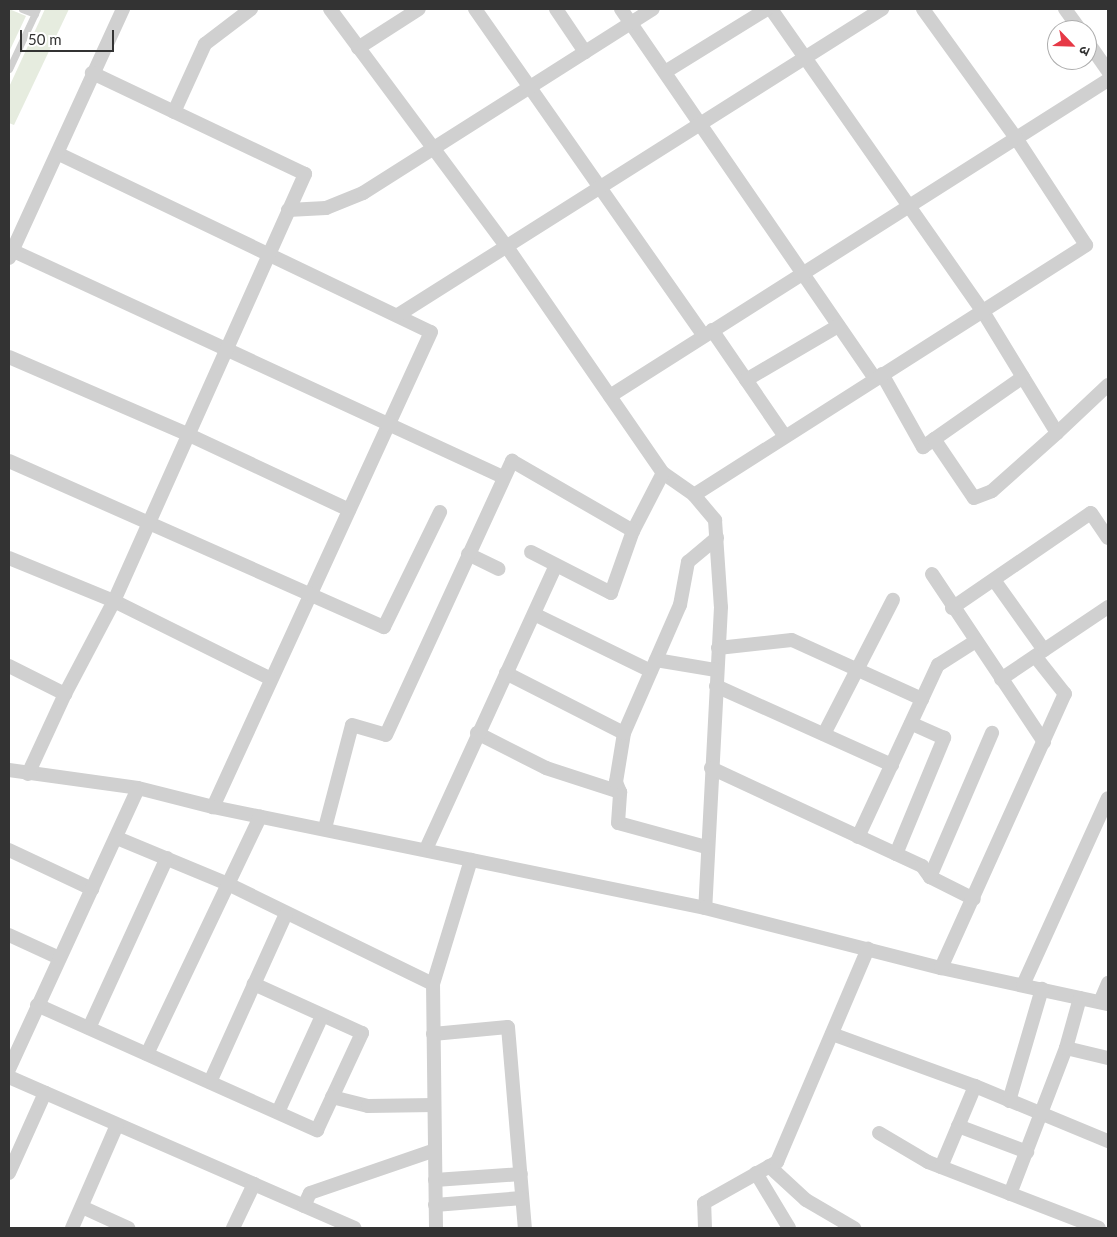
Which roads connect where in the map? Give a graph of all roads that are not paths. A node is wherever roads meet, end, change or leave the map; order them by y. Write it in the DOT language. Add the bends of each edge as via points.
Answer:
graph roads {
  1 [pos="22,9"];
  2 [pos="123,9"];
  3 [pos="251,9"];
  4 [pos="330,9"];
  5 [pos="419,9"];
  6 [pos="475,9"];
  7 [pos="556,9"];
  8 [pos="621,9"];
  9 [pos="653,9"];
  10 [pos="767,9"];
  11 [pos="771,9"];
  12 [pos="882,9"];
  13 [pos="923,9"];
  14 [pos="1065,9"];
  15 [pos="36,12"];
  16 [pos="1073,20"];
  17 [pos="631,23"];
  18 [pos="358,48"];
  19 [pos="585,52"];
  20 [pos="1097,55"];
  21 [pos="806,58"];
  22 [pos="9,69"];
  23 [pos="1108,71"];
  24 [pos="665,72"];
  25 [pos="92,73"];
  26 [pos="1108,80"];
  27 [pos="532,86"];
  28 [pos="174,112"];
  29 [pos="701,125"];
  30 [pos="1016,138"];
  31 [pos="433,148"];
  32 [pos="59,154"];
  33 [pos="602,189"];
  34 [pos="908,205"];
  35 [pos="288,210"];
  36 [pos="507,247"];
  37 [pos="10,253"];
  38 [pos="270,254"];
  39 [pos="802,273"];
  40 [pos="982,310"];
  41 [pos="398,315"];
  42 [pos="838,326"];
  43 [pos="708,333"];
  44 [pos="228,348"];
  45 [pos="9,357"];
  46 [pos="878,376"];
  47 [pos="1023,377"];
  48 [pos="746,380"];
  49 [pos="1108,385"];
  50 [pos="610,396"];
  51 [pos="387,425"];
  52 [pos="1057,433"];
  53 [pos="187,434"];
  54 [pos="784,435"];
  55 [pos="934,439"];
  56 [pos="9,461"];
  57 [pos="663,473"];
  58 [pos="503,477"];
  59 [pos="694,495"];
  60 [pos="350,510"];
  61 [pos="440,512"];
  62 [pos="148,522"];
  63 [pos="633,531"];
  64 [pos="717,538"];
  65 [pos="1108,538"];
  66 [pos="531,552"];
  67 [pos="468,554"];
  68 [pos="9,558"];
  69 [pos="556,565"];
  70 [pos="499,569"];
  71 [pos="932,574"];
  72 [pos="994,580"];
  73 [pos="309,597"];
  74 [pos="893,600"];
  75 [pos="114,602"];
  76 [pos="1108,607"];
  77 [pos="952,608"];
  78 [pos="534,614"];
  79 [pos="976,640"];
  80 [pos="718,648"];
  81 [pos="1039,653"];
  82 [pos="9,666"];
  83 [pos="653,666"];
  84 [pos="716,670"];
  85 [pos="857,670"];
  86 [pos="506,673"];
  87 [pos="271,679"];
  88 [pos="1001,679"];
  89 [pos="716,686"];
  90 [pos="65,694"];
  91 [pos="922,699"];
  92 [pos="911,723"];
  93 [pos="477,733"];
  94 [pos="624,733"];
  95 [pos="992,733"];
  96 [pos="824,734"];
  97 [pos="1044,742"];
  98 [pos="892,765"];
  99 [pos="711,768"];
  100 [pos="9,770"];
  101 [pos="28,774"];
  102 [pos="138,788"];
  103 [pos="620,792"];
  104 [pos="1108,798"];
  105 [pos="213,807"];
  106 [pos="260,817"];
  107 [pos="325,828"];
  108 [pos="858,837"];
  109 [pos="117,838"];
  110 [pos="706,847"];
  111 [pos="426,849"];
  112 [pos="9,850"];
  113 [pos="896,854"];
  114 [pos="167,858"];
  115 [pos="470,860"];
  116 [pos="930,877"];
  117 [pos="228,884"];
  118 [pos="92,889"];
  119 [pos="974,899"];
  120 [pos="706,908"];
  121 [pos="286,914"];
  122 [pos="9,936"];
  123 [pos="868,949"];
  124 [pos="59,958"];
  125 [pos="941,968"];
  126 [pos="254,984"];
  127 [pos="433,984"];
  128 [pos="1108,984"];
  129 [pos="1023,985"];
  130 [pos="1042,990"];
  131 [pos="1080,998"];
  132 [pos="1104,1003"];
  133 [pos="38,1005"];
  134 [pos="322,1016"];
  135 [pos="89,1028"];
  136 [pos="434,1034"];
  137 [pos="832,1034"];
  138 [pos="1066,1048"];
  139 [pos="147,1054"];
  140 [pos="1108,1058"];
  141 [pos="9,1069"];
  142 [pos="9,1077"];
  143 [pos="210,1082"];
  144 [pos="975,1086"];
  145 [pos="45,1093"];
  146 [pos="332,1097"];
  147 [pos="1010,1101"];
  148 [pos="434,1105"];
  149 [pos="278,1112"];
  150 [pos="1043,1112"];
  151 [pos="117,1125"];
  152 [pos="958,1126"];
  153 [pos="879,1133"];
  154 [pos="1108,1141"];
  155 [pos="434,1150"];
  156 [pos="1027,1152"];
  157 [pos="769,1166"];
  158 [pos="941,1167"];
  159 [pos="9,1173"];
  160 [pos="756,1173"];
  161 [pos="520,1174"];
  162 [pos="435,1180"];
  163 [pos="254,1184"];
  164 [pos="1010,1194"];
  165 [pos="522,1198"];
  166 [pos="304,1206"];
  167 [pos="82,1207"];
  168 [pos="434,1220"];
  169 [pos="329,1223"];
  170 [pos="72,1228"];
  171 [pos="128,1228"];
  172 [pos="233,1228"];
  173 [pos="354,1228"];
  174 [pos="525,1228"];
  175 [pos="705,1228"];
  176 [pos="789,1228"];
  177 [pos="854,1228"];
  178 [pos="1099,1228"];
  1 -- 15 [label="lane"];
  2 -- 25 [label="street"];
  3 -- 28 [label="street" via="205,44"];
  4 -- 18 [label="street"];
  5 -- 18 [label="street"];
  6 -- 27 [label="street"];
  7 -- 19 [label="street"];
  8 -- 17 [label="street"];
  9 -- 17 [label="street"];
  10 -- 24 [label="street"];
  11 -- 21 [label="street"];
  12 -- 21 [label="street"];
  13 -- 30 [label="street"];
  14 -- 16 [label="street"];
  15 -- 22 [label="lane"];
  17 -- 19 [label="street"];
  17 -- 24 [label="street"];
  18 -- 31 [label="street"];
  19 -- 27 [label="street"];
  20 -- 23 [label="street"];
  21 -- 29 [label="street"];
  21 -- 34 [label="street"];
  24 -- 29 [label="street"];
  25 -- 28 [label="street"];
  25 -- 32 [label="street"];
  26 -- 30 [label="street"];
  27 -- 31 [label="street"];
  27 -- 33 [label="street"];
  28 -- 35 [label="street" via="304,174"];
  29 -- 33 [label="street"];
  29 -- 39 [label="street"];
  30 -- 34 [label="street"];
  30 -- 40 [label="street" via="1086,245"];
  31 -- 35 [label="street" via="363,193 326,208"];
  31 -- 36 [label="street"];
  32 -- 37 [label="street"];
  32 -- 38 [label="street"];
  33 -- 36 [label="street"];
  33 -- 43 [label="street"];
  34 -- 39 [label="street"];
  34 -- 40 [label="street"];
  35 -- 38 [label="street"];
  36 -- 41 [label="street"];
  36 -- 50 [label="street"];
  37 -- 44 [label="street"];
  38 -- 41 [label="street"];
  38 -- 44 [label="street"];
  39 -- 42 [label="street"];
  39 -- 43 [label="street"];
  40 -- 46 [label="street"];
  40 -- 47 [label="street"];
  41 -- 51 [label="street" via="431,332"];
  42 -- 46 [label="street"];
  42 -- 48 [label="street"];
  43 -- 48 [label="street"];
  43 -- 50 [label="street"];
  44 -- 51 [label="street"];
  44 -- 53 [label="street"];
  45 -- 53 [label="street"];
  46 -- 54 [label="street"];
  46 -- 55 [label="street" via="923,447"];
  47 -- 52 [label="street"];
  47 -- 55 [label="street"];
  48 -- 54 [label="street"];
  49 -- 52 [label="street"];
  50 -- 57 [label="street"];
  51 -- 58 [label="street"];
  51 -- 60 [label="street"];
  52 -- 55 [label="street" via="992,491 974,498"];
  53 -- 60 [label="street"];
  53 -- 62 [label="street"];
  54 -- 59 [label="street"];
  56 -- 62 [label="street"];
  57 -- 59 [label="street"];
  57 -- 63 [label="street"];
  58 -- 63 [label="street" via="512,461"];
  58 -- 67 [label="street"];
  59 -- 64 [label="street" via="715,520"];
  60 -- 73 [label="street"];
  61 -- 73 [label="street" via="384,627"];
  62 -- 73 [label="street"];
  62 -- 75 [label="street"];
  63 -- 69 [label="street" via="611,593"];
  64 -- 80 [label="street" via="721,607"];
  64 -- 83 [label="street" via="688,562 680,605"];
  65 -- 72 [label="street" via="1091,513"];
  66 -- 69 [label="street"];
  67 -- 70 [label="street"];
  67 -- 107 [label="street" via="386,735 352,725"];
  68 -- 75 [label="street"];
  69 -- 78 [label="street"];
  71 -- 77 [label="street"];
  72 -- 77 [label="street"];
  72 -- 81 [label="street"];
  73 -- 87 [label="street"];
  74 -- 85 [label="street"];
  75 -- 87 [label="street"];
  75 -- 90 [label="street"];
  76 -- 81 [label="street"];
  77 -- 79 [label="street"];
  78 -- 83 [label="street"];
  78 -- 86 [label="street"];
  79 -- 88 [label="street"];
  79 -- 91 [label="street" via="938,666"];
  80 -- 84 [label="street"];
  80 -- 85 [label="street" via="792,640"];
  81 -- 88 [label="street"];
  81 -- 97 [label="street" via="1065,694"];
  82 -- 90 [label="street"];
  83 -- 84 [label="street"];
  83 -- 94 [label="street"];
  84 -- 89 [label="street"];
  85 -- 91 [label="street"];
  85 -- 96 [label="street"];
  86 -- 93 [label="street"];
  86 -- 94 [label="street"];
  87 -- 105 [label="street"];
  88 -- 97 [label="street"];
  89 -- 96 [label="street"];
  89 -- 99 [label="street"];
  90 -- 101 [label="street"];
  91 -- 92 [label="street"];
  92 -- 98 [label="street"];
  92 -- 113 [label="street" via="944,738"];
  93 -- 103 [label="street" via="546,768"];
  93 -- 111 [label="street"];
  94 -- 103 [label="street" via="616,782"];
  95 -- 116 [label="street"];
  96 -- 98 [label="street"];
  97 -- 119 [label="street"];
  98 -- 108 [label="street"];
  99 -- 108 [label="street"];
  99 -- 110 [label="street"];
  100 -- 101 [label="street"];
  101 -- 102 [label="street"];
  102 -- 105 [label="street"];
  102 -- 109 [label="street"];
  103 -- 110 [label="street" via="618,823"];
  104 -- 129 [label="street"];
  105 -- 106 [label="street"];
  106 -- 107 [label="street"];
  106 -- 117 [label="street"];
  107 -- 111 [label="street"];
  108 -- 113 [label="street"];
  109 -- 114 [label="street"];
  109 -- 118 [label="street"];
  110 -- 120 [label="street"];
  111 -- 115 [label="street"];
  112 -- 118 [label="street"];
  113 -- 116 [label="street" via="922,866"];
  114 -- 117 [label="street"];
  114 -- 135 [label="street"];
  115 -- 120 [label="street"];
  115 -- 127 [label="street"];
  116 -- 119 [label="street"];
  117 -- 121 [label="street"];
  117 -- 139 [label="street"];
  118 -- 124 [label="street"];
  119 -- 125 [label="street"];
  120 -- 123 [label="street"];
  121 -- 126 [label="street"];
  121 -- 127 [label="street"];
  122 -- 124 [label="street"];
  123 -- 125 [label="street"];
  123 -- 137 [label="street"];
  124 -- 133 [label="street"];
  125 -- 129 [label="street"];
  126 -- 134 [label="street"];
  126 -- 143 [label="street"];
  127 -- 136 [label="street"];
  128 -- 132 [label="street"];
  129 -- 130 [label="street"];
  130 -- 131 [label="street"];
  130 -- 147 [label="street"];
  131 -- 132 [label="street"];
  131 -- 138 [label="street"];
  133 -- 135 [label="street"];
  133 -- 141 [label="street"];
  134 -- 146 [label="street" via="362,1033"];
  134 -- 149 [label="street"];
  135 -- 139 [label="street"];
  136 -- 148 [label="street"];
  136 -- 161 [label="street" via="508,1027"];
  137 -- 144 [label="street"];
  137 -- 157 [label="street" via="777,1162"];
  138 -- 140 [label="street"];
  138 -- 150 [label="street"];
  139 -- 143 [label="street"];
  142 -- 145 [label="street"];
  143 -- 149 [label="street"];
  144 -- 147 [label="street"];
  144 -- 152 [label="street"];
  145 -- 151 [label="street"];
  145 -- 159 [label="street"];
  146 -- 148 [label="street" via="368,1106"];
  146 -- 149 [label="street" via="317,1130"];
  147 -- 150 [label="street"];
  148 -- 155 [label="street"];
  150 -- 154 [label="street"];
  150 -- 156 [label="street"];
  151 -- 163 [label="street"];
  151 -- 167 [label="street"];
  152 -- 156 [label="street"];
  152 -- 158 [label="street"];
  153 -- 158 [label="street"];
  155 -- 162 [label="street"];
  155 -- 166 [label="street" via="310,1193"];
  156 -- 164 [label="street"];
  157 -- 160 [label="street"];
  157 -- 177 [label="street" via="806,1200"];
  158 -- 164 [label="street"];
  160 -- 175 [label="street" via="704,1203"];
  160 -- 176 [label="street"];
  161 -- 162 [label="street"];
  161 -- 165 [label="street"];
  162 -- 168 [label="street"];
  163 -- 166 [label="street"];
  163 -- 172 [label="street"];
  164 -- 178 [label="street"];
  165 -- 168 [label="street"];
  165 -- 174 [label="street"];
  166 -- 169 [label="street"];
  167 -- 170 [label="street"];
  167 -- 171 [label="street"];
  169 -- 173 [label="street"];
}
